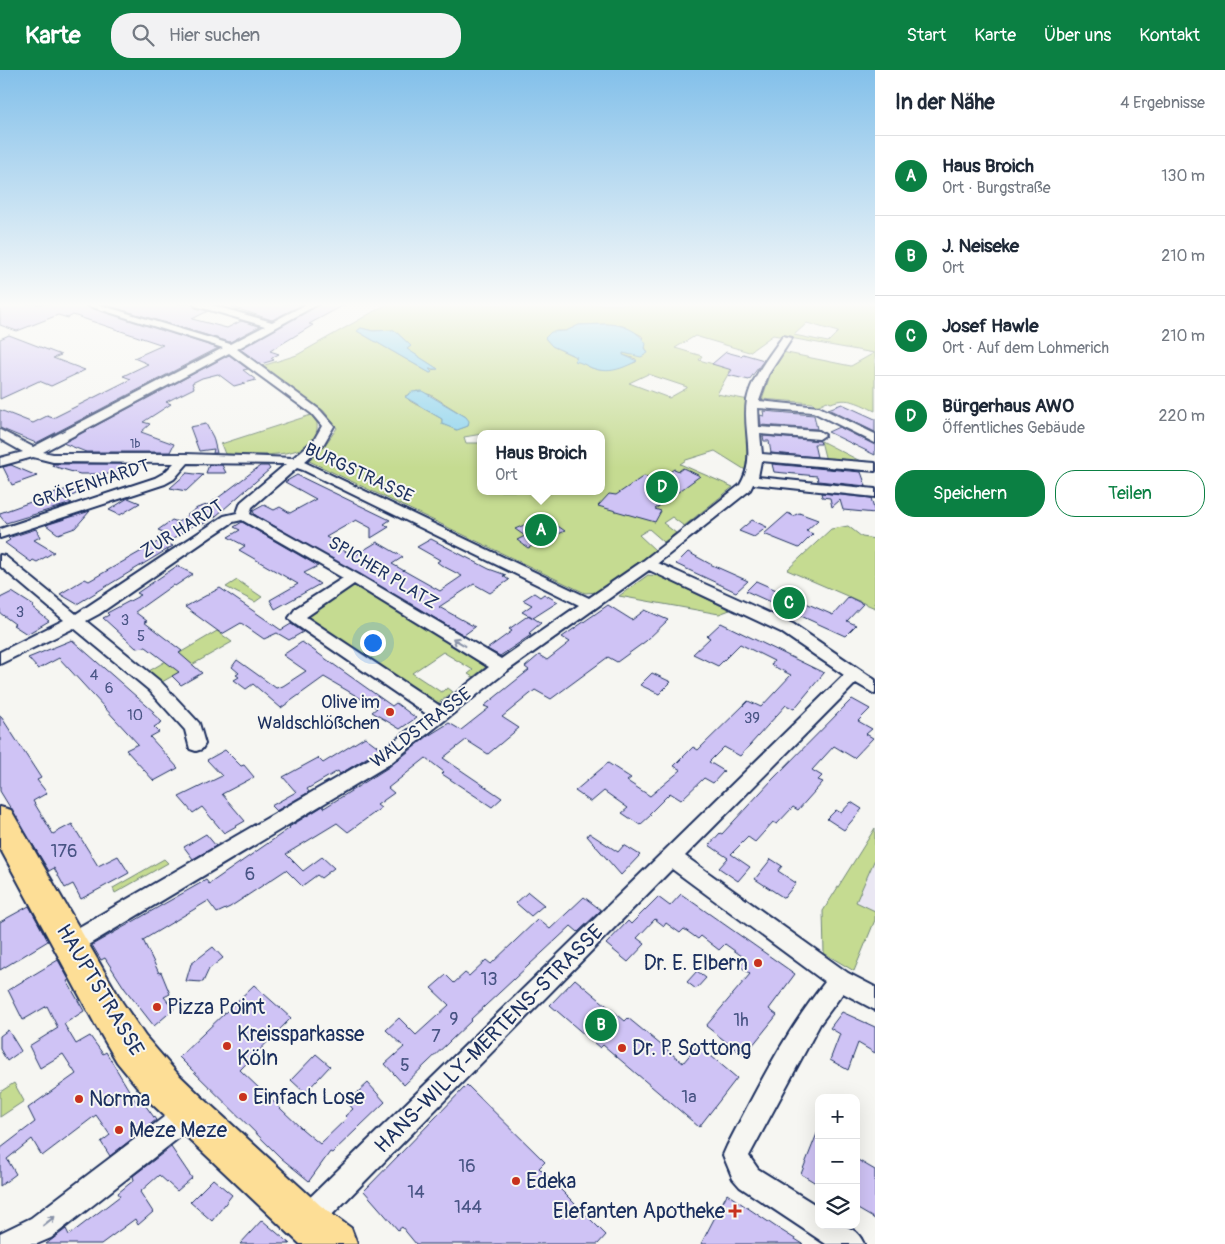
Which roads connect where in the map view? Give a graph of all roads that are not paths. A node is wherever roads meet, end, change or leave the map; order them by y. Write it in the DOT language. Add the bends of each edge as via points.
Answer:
graph roads {
  1 [pos="209,359"];
  2 [pos="244,359"];
  3 [pos="773,359"];
  4 [pos="753,404"];
  5 [pos="815,409"];
  6 [pos="754,430"];
  7 [pos="0,434"];
  8 [pos="819,435"];
  9 [pos="875,438"];
  10 [pos="33,452"];
  11 [pos="186,458"];
  12 [pos="0,462"];
  13 [pos="294,462"];
  14 [pos="875,468"];
  15 [pos="754,470"];
  16 [pos="875,493"];
  17 [pos="244,516"];
  18 [pos="0,534"];
  19 [pos="0,559"];
  20 [pos="648,564"];
  21 [pos="354,578"];
  22 [pos="591,605"];
  23 [pos="75,620"];
  24 [pos="0,659"];
  25 [pos="501,667"];
  26 [pos="855,674"];
  27 [pos="875,688"];
  28 [pos="442,715"];
  29 [pos="196,744"];
  30 [pos="0,819"];
  31 [pos="671,857"];
  32 [pos="70,944"];
  33 [pos="840,980"];
  34 [pos="875,999"];
  35 [pos="190,1113"];
  36 [pos="815,1221"];
  37 [pos="828,1229"];
  38 [pos="320,1232"];
  39 [pos="7,1244"];
  40 [pos="850,1244"];
  1 -- 10 [label="street"];
  2 -- 13 [label="street, ZUR HARDT" via="316,412 328,426 319,442"];
  3 -- 4 [label="street" via="764,373"];
  4 -- 5 [label="street"];
  4 -- 6 [label="street"];
  5 -- 9 [label="street"];
  6 -- 8 [label="street"];
  6 -- 15 [label="street"];
  7 -- 10 [label="street, BURGSTRASSE"];
  10 -- 11 [label="street, BURGSTRASSE" via="53,458"];
  10 -- 12 [label="street"];
  11 -- 13 [label="street, BURGSTRASSE" via="266,458"];
  11 -- 18 [label="street, GRÄFENHARDT" via="160,481"];
  13 -- 17 [label="street, ZUR HARDT" via="246,505"];
  13 -- 22 [label="street, BURGSTRASSE"];
  14 -- 15 [label="street"];
  15 -- 16 [label="street"];
  15 -- 20 [label="street, WALDSTRASSE" via="687,535"];
  17 -- 21 [label="street, SPICHER PLATZ"];
  17 -- 23 [label="street, ZUR HARDT" via="223,523 94,611"];
  19 -- 23 [label="street"];
  20 -- 22 [label="street, WALDSTRASSE"];
  20 -- 26 [label="street" via="787,628"];
  25 -- 21 [label="street, SPICHER PLATZ, one-way"];
  21 -- 28 [label="street" via="301,611 297,618"];
  22 -- 25 [label="street, WALDSTRASSE"];
  23 -- 24 [label="street, ZUR HARDT"];
  23 -- 29 [label="street" via="155,686 193,728"];
  25 -- 28 [label="street, WALDSTRASSE"];
  26 -- 27 [label="street"];
  26 -- 31 [label="street, HANS-WILLY-MERTENS-STRASSE"];
  28 -- 32 [label="street, WALDSTRASSE" via="345,783"];
  30 -- 32 [label="main road, HAUPTSTRASSE"];
  31 -- 33 [label="street"];
  31 -- 38 [label="street, HANS-WILLY-MERTENS-STRASSE"];
  32 -- 35 [label="main road, HAUPTSTRASSE" via="131,1049"];
  33 -- 34 [label="street"];
  33 -- 36 [label="street" via="812,1016 736,1155 749,1178"];
  35 -- 38 [label="main road, HAUPTSTRASSE"];
  39 -- 35 [label="street, one-way" via="41,1228"];
  37 -- 40 [label="street"];
}
